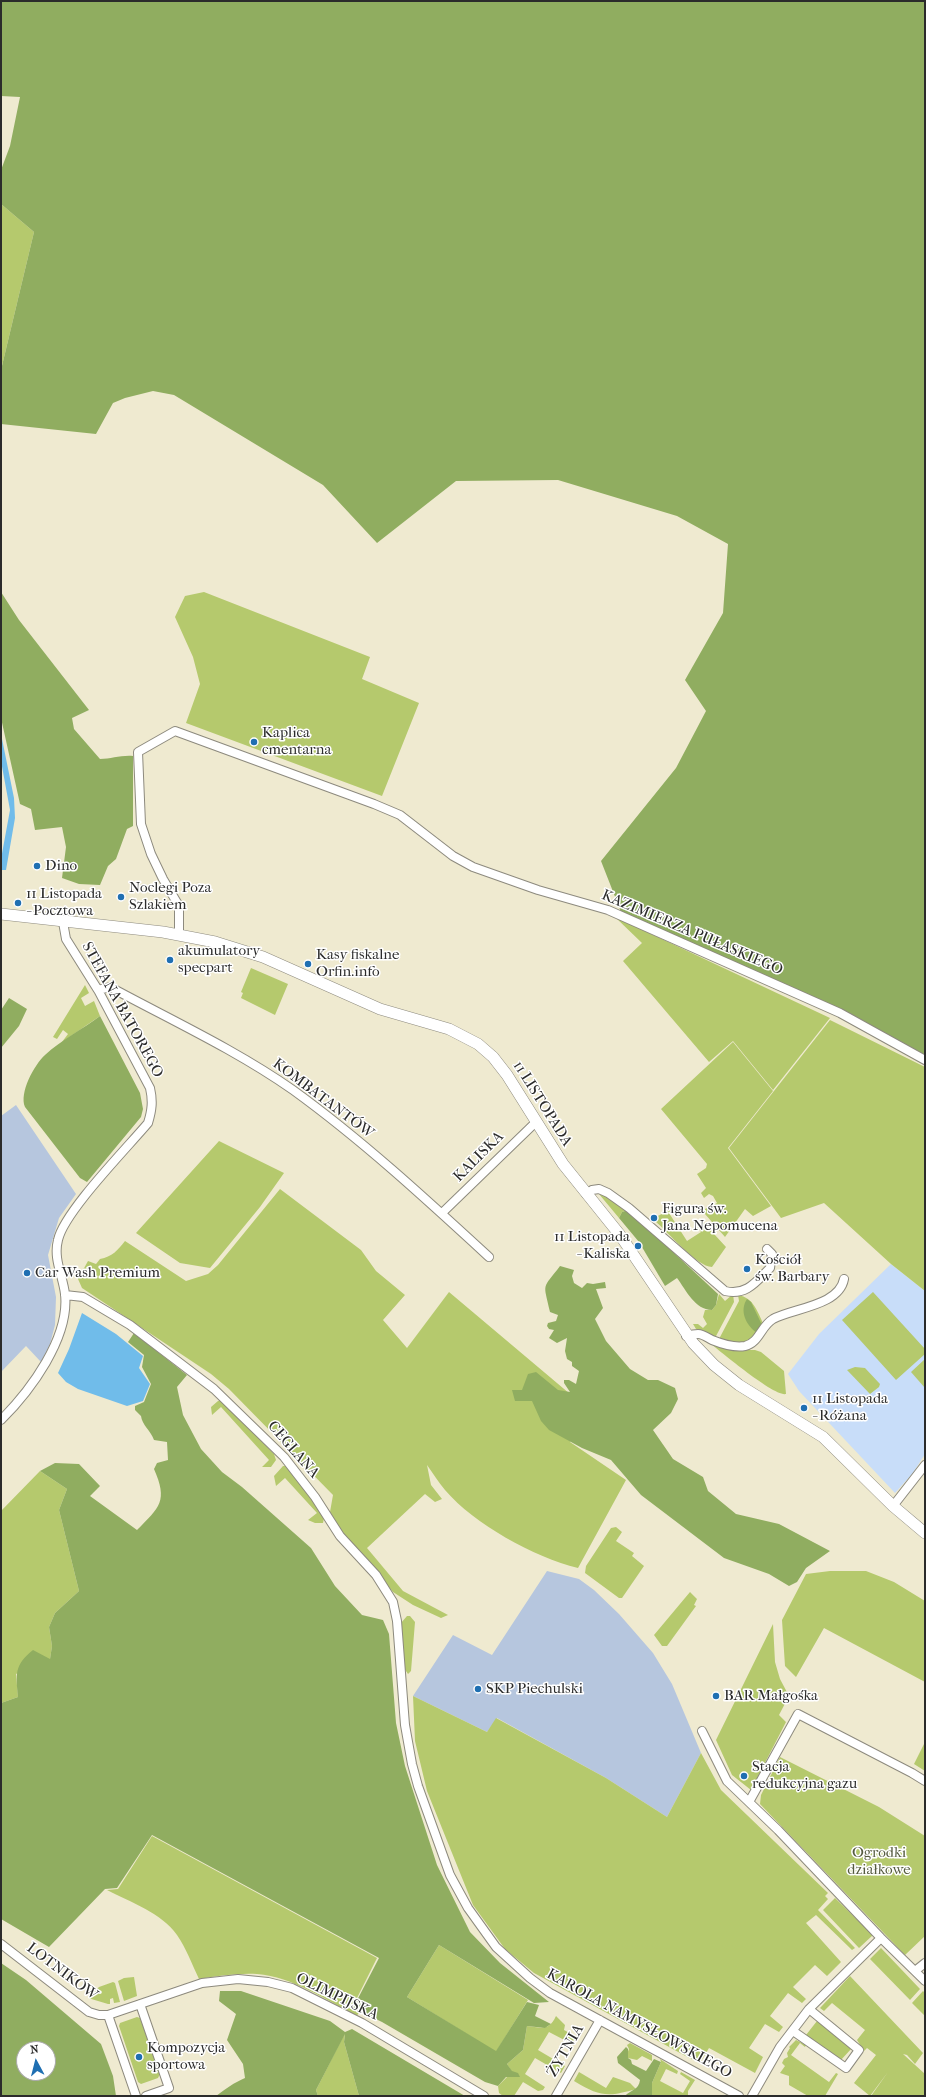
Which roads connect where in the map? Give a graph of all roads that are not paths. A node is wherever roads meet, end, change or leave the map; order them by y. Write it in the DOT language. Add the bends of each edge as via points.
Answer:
graph roads {
  1 [pos="1,914"];
  2 [pos="63,922"];
  3 [pos="179,934"];
  4 [pos="98,990"];
  5 [pos="925,1060"];
  6 [pos="536,1122"];
  7 [pos="586,1194"];
  8 [pos="442,1213"];
  9 [pos="767,1248"];
  10 [pos="489,1257"];
  11 [pos="844,1279"];
  12 [pos="65,1295"];
  13 [pos="686,1336"];
  14 [pos="1,1420"];
  15 [pos="925,1465"];
  16 [pos="892,1506"];
  17 [pos="925,1534"];
  18 [pos="402,1697"];
  19 [pos="702,1731"];
  20 [pos="925,1781"];
  21 [pos="749,1802"];
  22 [pos="881,1938"];
  23 [pos="1,1944"];
  24 [pos="925,1963"];
  25 [pos="915,1971"];
  26 [pos="925,1981"];
  27 [pos="140,2004"];
  28 [pos="809,2009"];
  29 [pos="108,2015"];
  30 [pos="600,2020"];
  31 [pos="793,2031"];
  32 [pos="136,2096"];
  33 [pos="146,2096"];
  34 [pos="484,2096"];
  35 [pos="556,2096"];
  36 [pos="739,2096"];
  37 [pos="752,2096"];
  1 -- 2 [label="main road, 11 LISTOPADA"];
  2 -- 3 [label="main road, 11 LISTOPADA"];
  2 -- 4 [label="street, STEFANA BATOREGO" via="66,939"];
  3 -- 5 [label="street, KAZIMIERZA PUŁASKIEGO" via="179,906 151,854 142,824 138,752 175,731 400,815 453,856 473,867 538,890 608,910 840,1014"];
  3 -- 6 [label="main road, 11 LISTOPADA" via="244,950 367,1005 460,1033 486,1050 500,1064"];
  4 -- 8 [label="street, KOMBATANTÓW" via="110,988 262,1070 329,1117"];
  4 -- 12 [label="street, STEFANA BATOREGO" via="150,1088 153,1101 148,1123 86,1195 64,1225 58,1240 57,1260"];
  6 -- 7 [label="main road, 11 LISTOPADA"];
  6 -- 8 [label="street, KALISKA"];
  7 -- 9 [label="street" via="599,1189 619,1200 725,1291 735,1294 753,1285 770,1268 772,1254"];
  7 -- 13 [label="main road, 11 LISTOPADA" via="638,1261"];
  8 -- 10 [label="street, KOMBATANTÓW"];
  11 -- 13 [label="street" via="843,1285 817,1306 772,1320 756,1340 746,1346 732,1347 700,1334"];
  12 -- 14 [label="street, STEFANA BATOREGO" via="63,1318 56,1343 46,1362"];
  12 -- 18 [label="street, CEGLANA" via="83,1297 136,1330 214,1389 284,1457 315,1497 340,1536 376,1575 392,1599 397,1621"];
  13 -- 16 [label="main road, 11 LISTOPADA" via="714,1365 739,1384 823,1437"];
  15 -- 16 [label="street"];
  16 -- 17 [label="main road, 11 LISTOPADA"];
  18 -- 30 [label="street, KAROLA NAMYSŁOWSKIEGO" via="412,1764 418,1786 450,1875 468,1908 496,1947 530,1978 550,1993"];
  19 -- 21 [label="street" via="727,1781"];
  20 -- 21 [label="street" via="798,1714"];
  21 -- 22 [label="street"];
  22 -- 25 [label="street"];
  22 -- 28 [label="street"];
  23 -- 29 [label="street, LOTNIKÓW" via="90,2012"];
  24 -- 25 [label="street"];
  25 -- 26 [label="street"];
  27 -- 29 [label="street, OLIMPIJSKA"];
  27 -- 33 [label="street" via="169,2088"];
  27 -- 34 [label="street, OLIMPIJSKA" via="197,1984 221,1980 253,1979 292,1988 362,2023"];
  28 -- 31 [label="street"];
  28 -- 31 [label="street" via="859,2050 846,2068"];
  29 -- 32 [label="street"];
  30 -- 35 [label="street, ŻYTNIA"];
  30 -- 36 [label="street, KAROLA NAMYSŁOWSKIEGO"];
  31 -- 37 [label="street" via="780,2047"];
}
